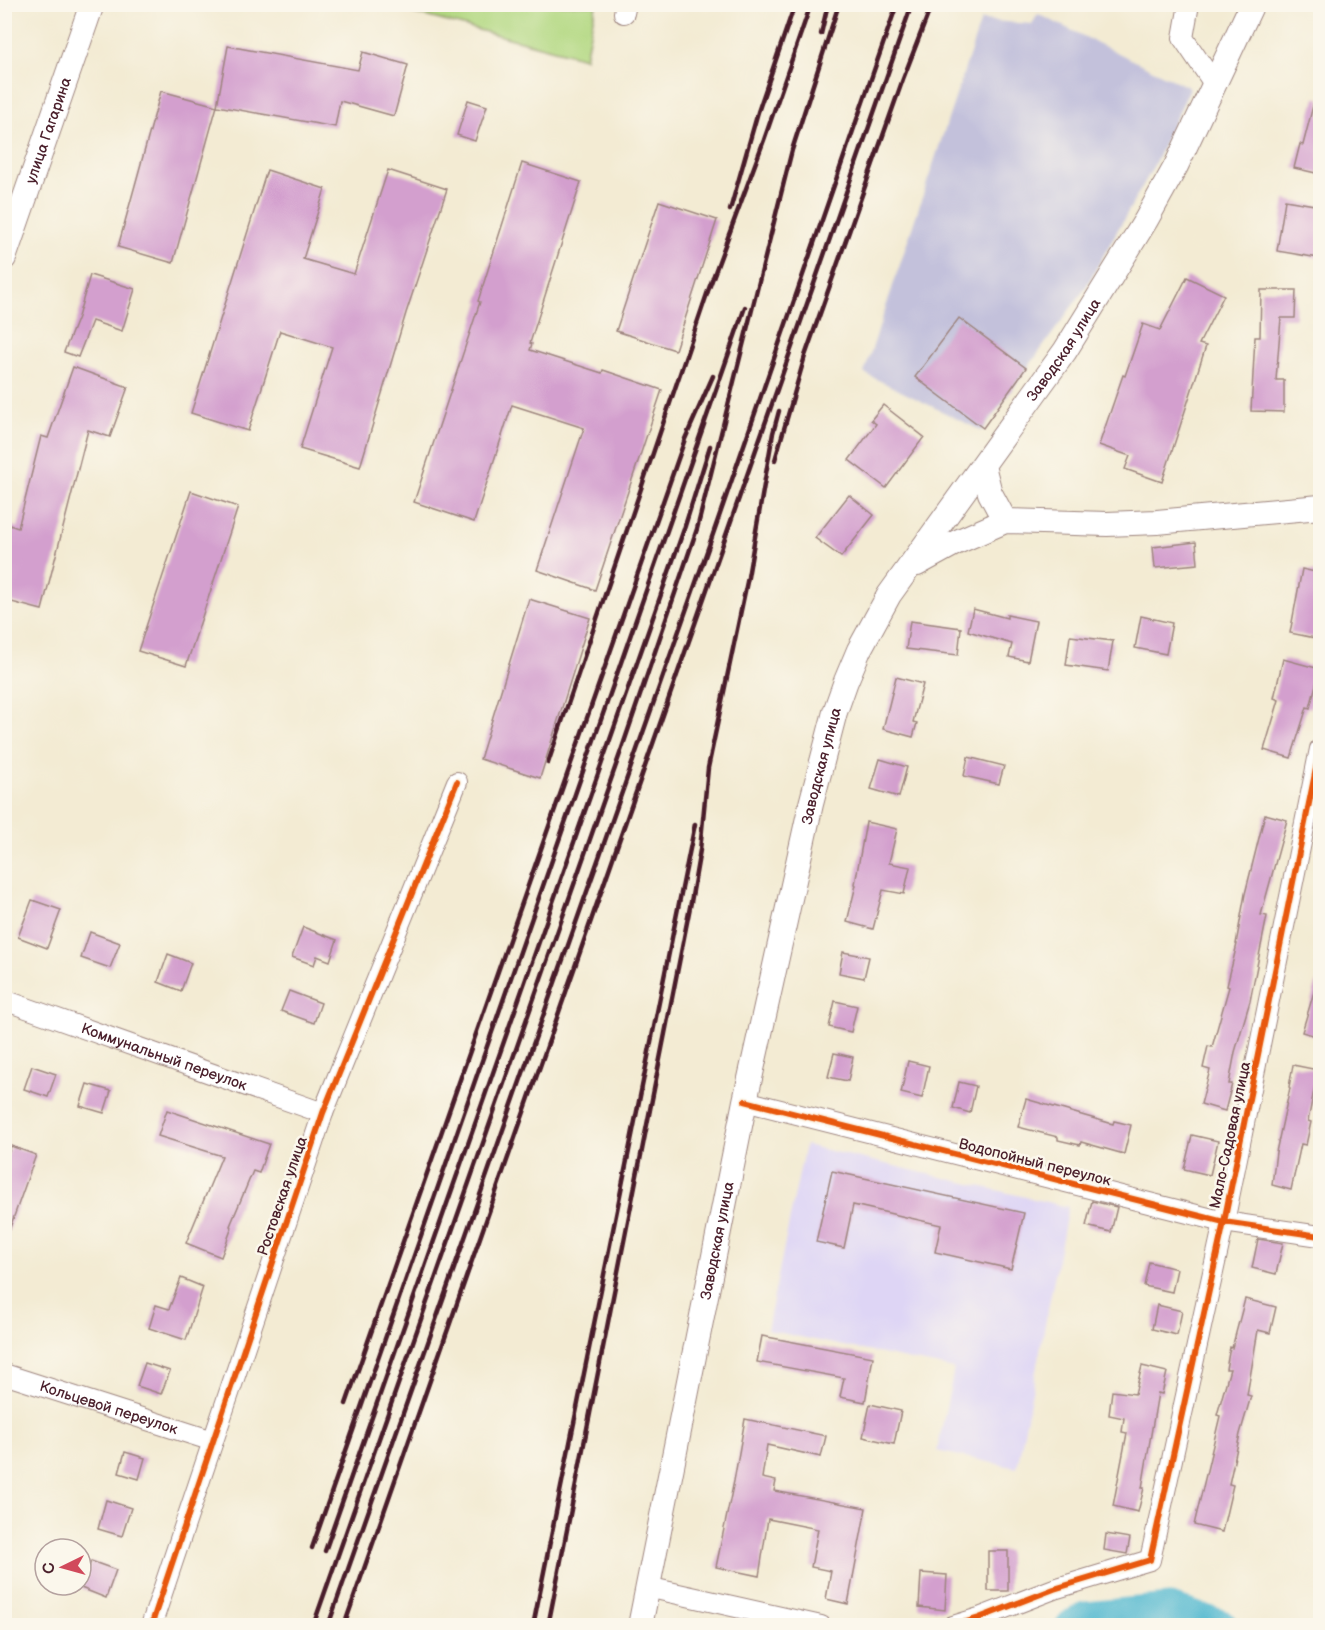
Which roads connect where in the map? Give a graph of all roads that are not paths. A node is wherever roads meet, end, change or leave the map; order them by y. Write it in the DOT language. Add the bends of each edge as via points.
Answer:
graph roads {
  1 [pos="92,4"];
  2 [pos="1189,4"];
  3 [pos="1251,4"];
  4 [pos="1215,85"];
  5 [pos="4,258"];
  6 [pos="983,466"];
  7 [pos="1320,507"];
  8 [pos="1005,521"];
  9 [pos="908,569"];
  10 [pos="1320,749"];
  11 [pos="458,782"];
  12 [pos="4,1000"];
  13 [pos="745,1101"];
  14 [pos="323,1113"];
  15 [pos="1224,1222"];
  16 [pos="1320,1236"];
  17 [pos="4,1374"];
  18 [pos="213,1441"];
  19 [pos="646,1587"];
  20 [pos="151,1626"];
  21 [pos="640,1626"];
  22 [pos="821,1626"];
  23 [pos="953,1626"];
  1 -- 5 [label="main road, улица Гагарина"];
  2 -- 4 [label="street" via="1183,38"];
  3 -- 4 [label="main road, Заводская улица"];
  4 -- 6 [label="main road, Заводская улица" via="1146,220 1065,351"];
  6 -- 8 [label="main road" via="990,493"];
  6 -- 9 [label="main road, Заводская улица"];
  7 -- 8 [label="main road" via="1157,522"];
  8 -- 9 [label="main road"];
  9 -- 13 [label="main road, Заводская улица" via="859,650 835,712"];
  10 -- 15 [label="street, Мало-Садовая улица"];
  11 -- 14 [label="street, Ростовская улица"];
  12 -- 14 [label="street, Коммунальный переулок"];
  13 -- 15 [label="street, Водопойный переулок"];
  13 -- 19 [label="main road, Заводская улица"];
  14 -- 18 [label="street, Ростовская улица"];
  15 -- 16 [label="street, Водопойный переулок"];
  15 -- 23 [label="street, Мало-Садовая улица" via="1150,1560"];
  17 -- 18 [label="street, Кольцевой переулок"];
  18 -- 20 [label="street, Ростовская улица"];
  19 -- 21 [label="main road, Заводская улица"];
  19 -- 22 [label="street"];
}
